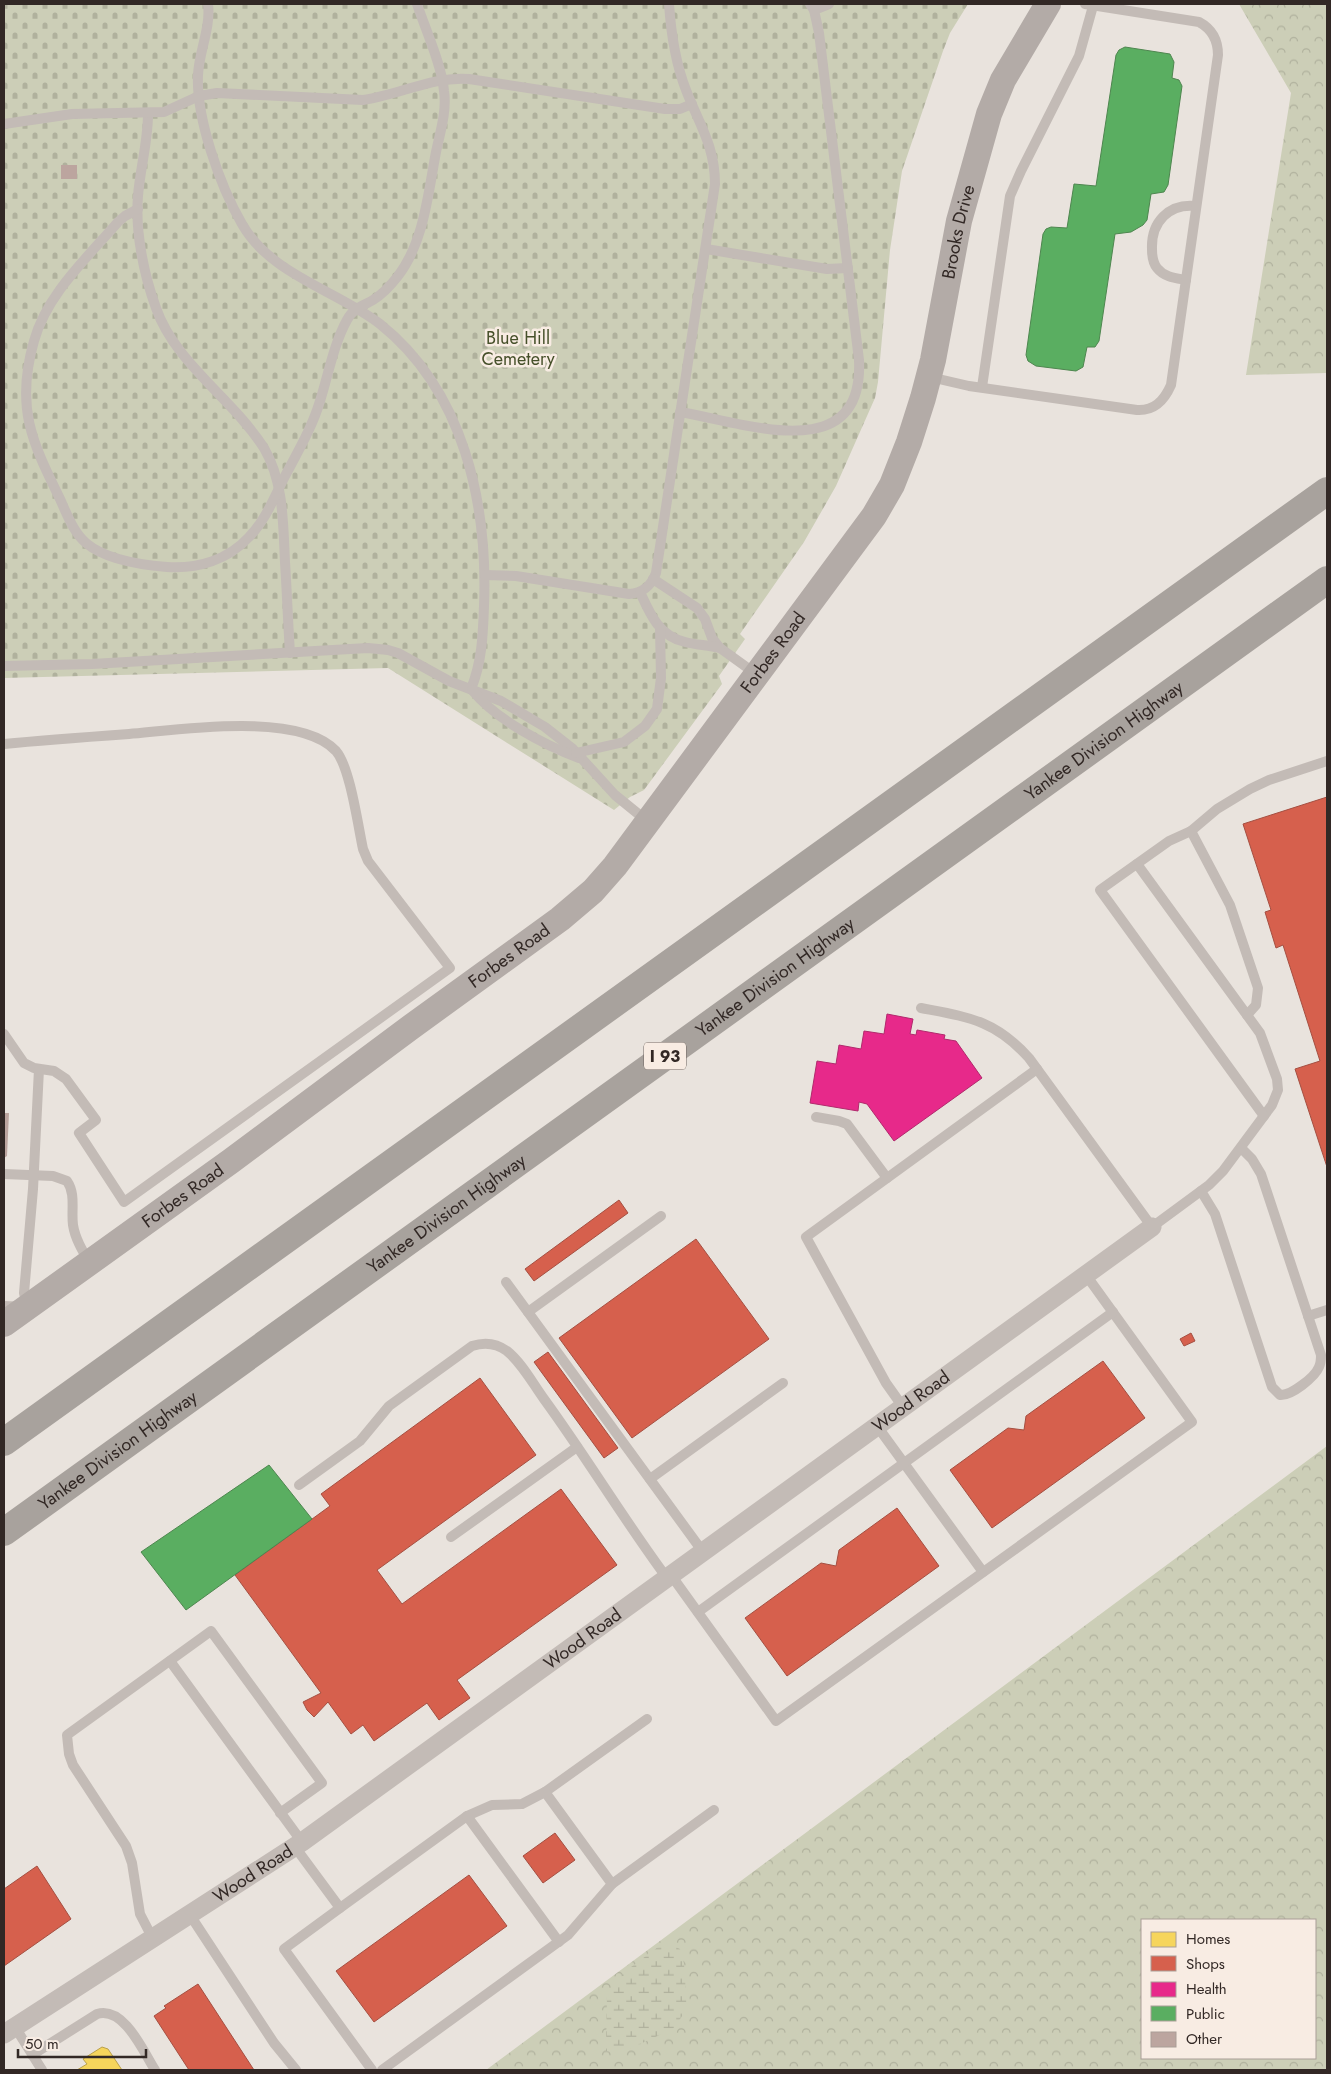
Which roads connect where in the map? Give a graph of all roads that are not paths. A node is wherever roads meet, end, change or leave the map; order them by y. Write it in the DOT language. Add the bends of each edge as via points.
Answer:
graph roads {
  1 [pos="208,4"];
  2 [pos="417,4"];
  3 [pos="669,4"];
  4 [pos="829,4"];
  5 [pos="1048,4"];
  6 [pos="1089,5"];
  7 [pos="812,7"];
  8 [pos="1138,8"];
  9 [pos="442,80"];
  10 [pos="200,96"];
  11 [pos="692,104"];
  12 [pos="148,114"];
  13 [pos="4,124"];
  14 [pos="1196,206"];
  15 [pos="138,209"];
  16 [pos="706,249"];
  17 [pos="848,268"];
  18 [pos="1186,280"];
  19 [pos="357,308"];
  20 [pos="929,376"];
  21 [pos="982,387"];
  22 [pos="680,412"];
  23 [pos="898,472"];
  24 [pos="279,489"];
  25 [pos="1327,491"];
  26 [pos="485,575"];
  27 [pos="653,580"];
  28 [pos="1327,580"];
  29 [pos="640,592"];
  30 [pos="660,628"];
  31 [pos="720,648"];
  32 [pos="290,653"];
  33 [pos="4,666"];
  34 [pos="757,675"];
  35 [pos="472,689"];
  36 [pos="4,744"];
  37 [pos="579,756"];
  38 [pos="1327,761"];
  39 [pos="648,821"];
  40 [pos="1191,830"];
  41 [pos="1137,864"];
  42 [pos="921,1008"];
  43 [pos="1248,1015"];
  44 [pos="4,1034"];
  45 [pos="39,1069"];
  46 [pos="1037,1069"];
  47 [pos="1264,1116"];
  48 [pos="816,1117"];
  49 [pos="1241,1148"];
  50 [pos="4,1174"];
  51 [pos="34,1175"];
  52 [pos="887,1178"];
  53 [pos="1201,1191"];
  54 [pos="661,1216"];
  55 [pos="1152,1227"];
  56 [pos="89,1262"];
  57 [pos="1086,1275"];
  58 [pos="506,1282"];
  59 [pos="16,1306"];
  60 [pos="1327,1310"];
  61 [pos="528,1312"];
  62 [pos="1113,1312"];
  63 [pos="1308,1316"];
  64 [pos="4,1324"];
  65 [pos="783,1383"];
  66 [pos="903,1407"];
  67 [pos="877,1426"];
  68 [pos="4,1442"];
  69 [pos="577,1447"];
  70 [pos="904,1463"];
  71 [pos="650,1479"];
  72 [pos="299,1485"];
  73 [pos="4,1532"];
  74 [pos="451,1537"];
  75 [pos="703,1552"];
  76 [pos="983,1572"];
  77 [pos="669,1577"];
  78 [pos="698,1612"];
  79 [pos="170,1661"];
  80 [pos="647,1719"];
  81 [pos="545,1792"];
  82 [pos="714,1810"];
  83 [pos="280,1813"];
  84 [pos="467,1816"];
  85 [pos="298,1845"];
  86 [pos="612,1884"];
  87 [pos="340,1908"];
  88 [pos="190,1915"];
  89 [pos="154,1939"];
  90 [pos="559,1942"];
  91 [pos="9,2031"];
  92 [pos="32,2055"];
  93 [pos="42,2070"];
  94 [pos="155,2070"];
  95 [pos="296,2070"];
  96 [pos="372,2070"];
  97 [pos="382,2070"];
  1 -- 10 [label="lane" via="208,24 198,74"];
  2 -- 9 [label="lane"];
  3 -- 11 [label="lane" via="675,55"];
  4 -- 7 [label="lane"];
  5 -- 20 [label="street, Brooks Drive" via="1003,80 989,114 959,221"];
  6 -- 8 [label="lane"];
  6 -- 21 [label="lane" via="1085,42 1010,196"];
  7 -- 17 [label="lane" via="819,33"];
  8 -- 14 [label="lane" via="1199,22 1209,29 1217,44"];
  9 -- 10 [label="lane" via="384,96 353,100 226,92"];
  9 -- 11 [label="lane" via="469,79 665,109"];
  9 -- 19 [label="lane" via="445,97 443,118 426,207 414,249 390,285 376,298"];
  10 -- 12 [label="lane" via="170,110"];
  10 -- 19 [label="lane" via="214,157 243,226 284,266"];
  11 -- 16 [label="lane" via="714,163 714,195"];
  12 -- 13 [label="lane" via="72,114"];
  12 -- 15 [label="lane"];
  14 -- 18 [label="lane"];
  14 -- 18 [label="lane" via="1178,206 1169,212 1158,223 1152,238 1152,255 1157,268 1169,277"];
  15 -- 24 [label="lane" via="147,273 156,308 166,330 256,437 269,457"];
  15 -- 24 [label="lane" via="118,222 55,297 38,328 29,363 26,401 30,432 75,530 92,548 110,555 159,566 190,568 222,557 244,542 259,524"];
  16 -- 17 [label="lane" via="827,269"];
  16 -- 22 [label="lane"];
  17 -- 22 [label="lane" via="860,378 853,401 836,422 819,429 789,432"];
  18 -- 21 [label="lane" via="1170,385 1164,397 1150,409 1137,410"];
  19 -- 24 [label="lane" via="344,324 315,417"];
  19 -- 26 [label="lane" via="381,325 406,350 435,385 450,412 471,472"];
  20 -- 21 [label="lane"];
  20 -- 23 [label="street, Brooks Drive"];
  22 -- 27 [label="lane"];
  23 -- 34 [label="street, Forbes Road" via="874,516"];
  24 -- 32 [label="lane"];
  25 -- 68 [label="highway"];
  26 -- 29 [label="lane" via="516,576 623,594"];
  26 -- 35 [label="lane" via="482,652"];
  27 -- 29 [label="lane"];
  27 -- 31 [label="lane" via="701,613"];
  28 -- 73 [label="highway, Yankee Division Highway / I 93"];
  29 -- 30 [label="lane"];
  30 -- 31 [label="lane" via="682,641"];
  30 -- 37 [label="lane" via="661,678 657,709 645,726 624,742"];
  31 -- 34 [label="lane"];
  32 -- 33 [label="lane"];
  32 -- 35 [label="lane" via="368,648 388,650"];
  34 -- 39 [label="street, Forbes Road"];
  35 -- 37 [label="lane" via="494,711 549,745"];
  36 -- 45 [label="lane" via="223,726 277,728 317,738 335,750 344,766 368,861 450,968 124,1202 80,1133 96,1120 66,1079 54,1071"];
  37 -- 39 [label="lane" via="615,795"];
  38 -- 40 [label="lane" via="1260,784 1217,809"];
  39 -- 56 [label="street, Forbes Road" via="593,891 560,919"];
  40 -- 41 [label="lane" via="1169,840"];
  40 -- 43 [label="lane" via="1234,914 1258,988 1256,1006"];
  41 -- 43 [label="lane"];
  41 -- 47 [label="lane" via="1100,890"];
  42 -- 46 [label="lane" via="971,1018 992,1026 1016,1045"];
  43 -- 47 [label="lane" via="1263,1039 1277,1080 1277,1096"];
  44 -- 45 [label="lane" via="24,1064"];
  45 -- 51 [label="lane"];
  46 -- 52 [label="lane"];
  46 -- 55 [label="lane"];
  47 -- 49 [label="lane"];
  48 -- 52 [label="lane" via="847,1124"];
  49 -- 53 [label="lane"];
  49 -- 63 [label="lane" via="1261,1174"];
  50 -- 51 [label="lane"];
  51 -- 56 [label="lane" via="67,1181 75,1231"];
  51 -- 59 [label="lane" via="24,1293"];
  52 -- 66 [label="lane" via="806,1237 886,1383"];
  53 -- 55 [label="lane"];
  53 -- 63 [label="lane" via="1215,1214 1272,1387 1280,1395 1293,1392 1320,1366 1321,1355"];
  54 -- 61 [label="lane"];
  55 -- 57 [label="street, Wood Road"];
  56 -- 59 [label="street, Forbes Road"];
  57 -- 62 [label="lane"];
  57 -- 66 [label="street, Wood Road"];
  58 -- 61 [label="lane"];
  59 -- 64 [label="street, Forbes Road"];
  60 -- 63 [label="lane"];
  61 -- 71 [label="lane"];
  62 -- 70 [label="lane"];
  62 -- 76 [label="lane" via="1192,1422"];
  65 -- 71 [label="lane"];
  66 -- 67 [label="street, Wood Road"];
  67 -- 70 [label="lane"];
  67 -- 75 [label="street, Wood Road"];
  69 -- 72 [label="lane" via="512,1355 497,1345 484,1343 468,1349 389,1406 360,1441"];
  69 -- 74 [label="lane"];
  69 -- 77 [label="lane"];
  70 -- 76 [label="lane"];
  70 -- 78 [label="lane"];
  71 -- 75 [label="lane"];
  75 -- 77 [label="street, Wood Road"];
  76 -- 78 [label="lane" via="776,1721"];
  77 -- 78 [label="lane"];
  77 -- 85 [label="street, Wood Road"];
  79 -- 83 [label="lane"];
  79 -- 83 [label="lane" via="211,1631 322,1783"];
  79 -- 89 [label="lane" via="67,1736 73,1765 130,1855 140,1914"];
  80 -- 81 [label="lane"];
  81 -- 84 [label="lane" via="522,1804 492,1805"];
  81 -- 86 [label="lane"];
  82 -- 86 [label="lane"];
  83 -- 85 [label="lane"];
  84 -- 87 [label="lane"];
  84 -- 90 [label="lane"];
  85 -- 87 [label="lane"];
  85 -- 88 [label="street, Wood Road"];
  86 -- 90 [label="lane"];
  87 -- 96 [label="lane" via="284,1949"];
  88 -- 89 [label="street, Wood Road"];
  88 -- 95 [label="lane" via="274,2043"];
  89 -- 91 [label="street, Wood Road"];
  90 -- 97 [label="lane"];
  91 -- 92 [label="lane"];
  92 -- 93 [label="lane"];
  92 -- 94 [label="lane" via="97,2014 109,2012 123,2021"];
}
